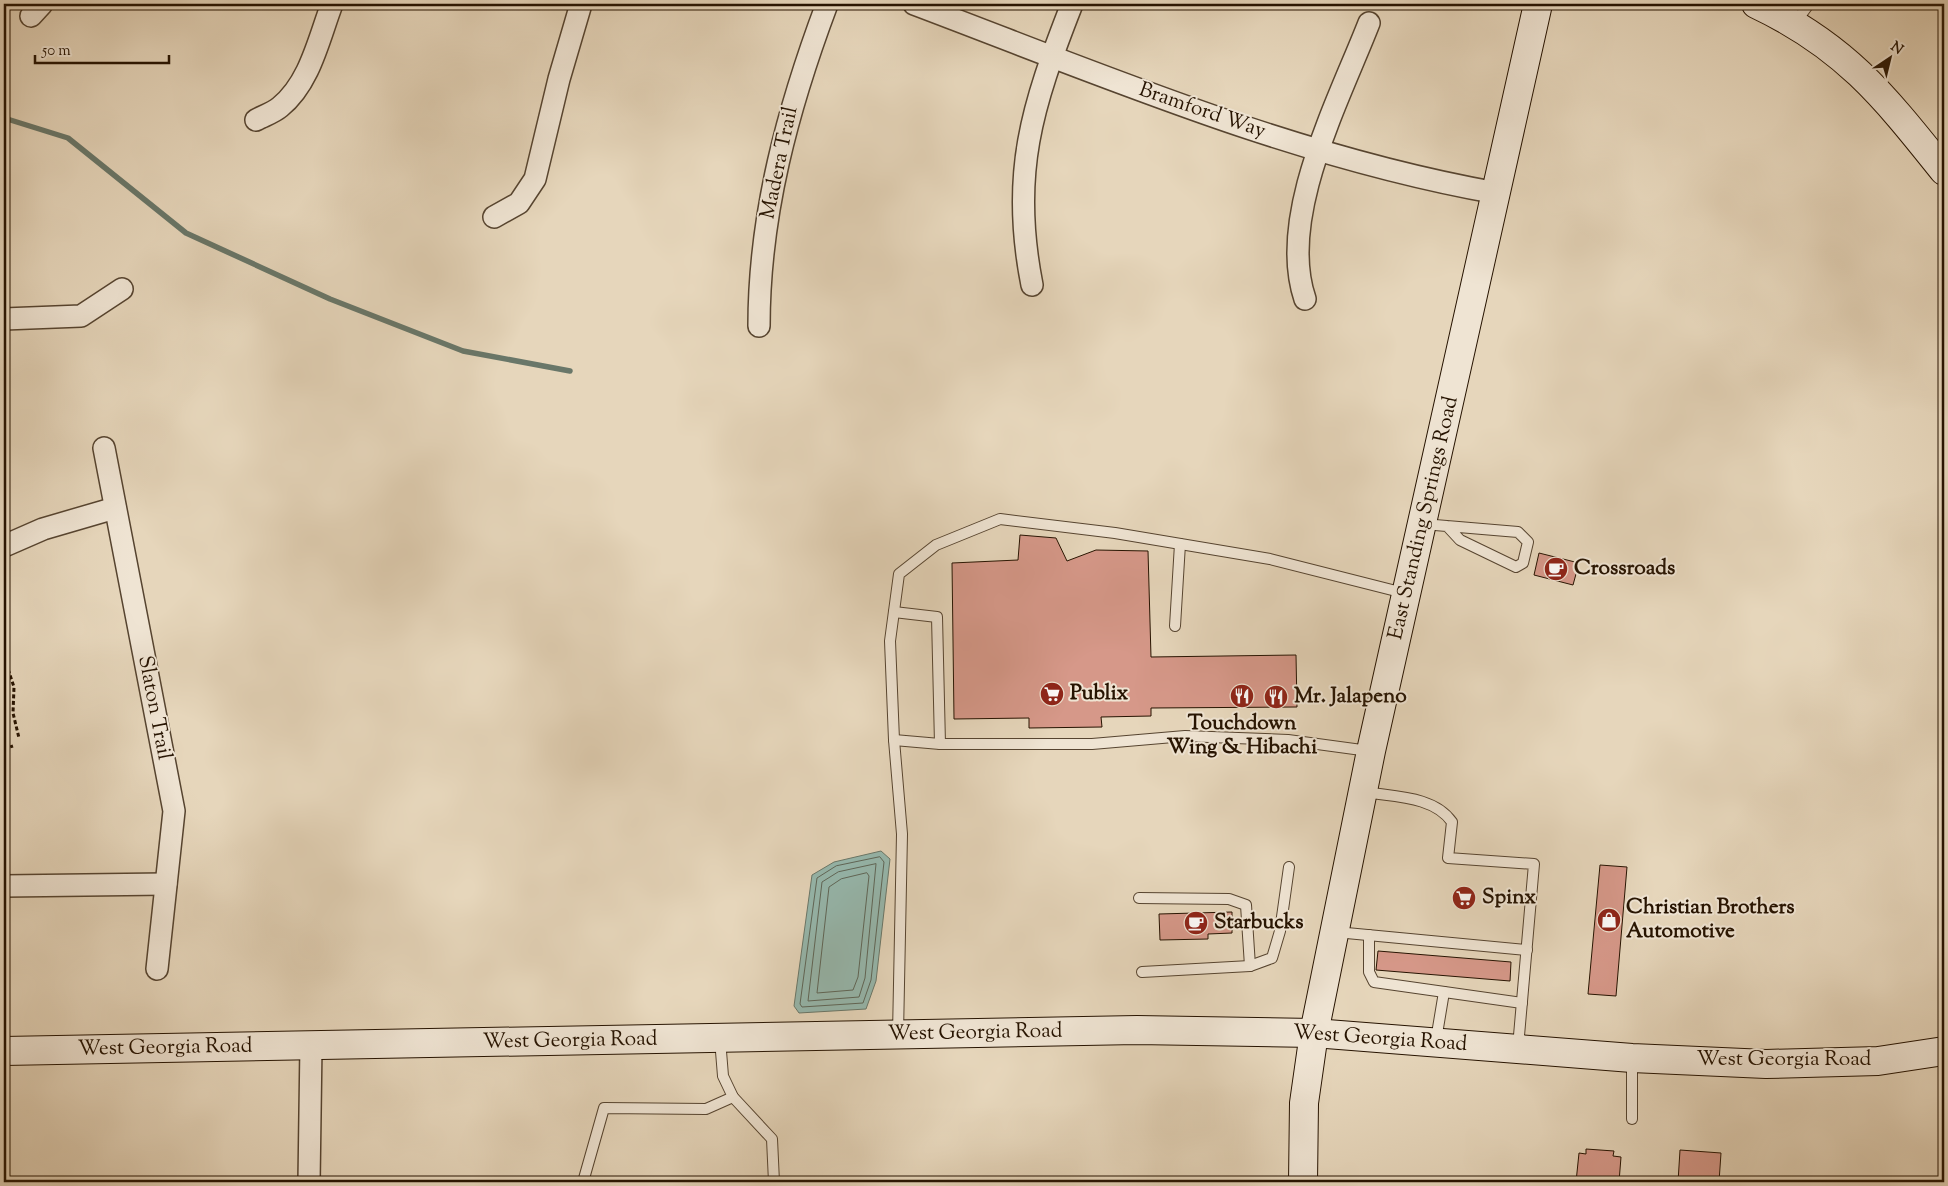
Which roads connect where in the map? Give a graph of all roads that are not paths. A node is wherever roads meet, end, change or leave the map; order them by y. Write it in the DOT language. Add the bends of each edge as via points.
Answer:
graph roads {
  1 [pos="332,4"];
  2 [pos="581,4"];
  3 [pos="827,4"];
  4 [pos="914,4"];
  5 [pos="1072,4"];
  6 [pos="1538,4"];
  7 [pos="1756,4"];
  8 [pos="1802,14"];
  9 [pos="1369,23"];
  10 [pos="1051,56"];
  11 [pos="256,120"];
  12 [pos="1319,151"];
  13 [pos="1944,171"];
  14 [pos="1497,193"];
  15 [pos="494,217"];
  16 [pos="1032,285"];
  17 [pos="122,289"];
  18 [pos="1305,299"];
  19 [pos="4,319"];
  20 [pos="759,326"];
  21 [pos="104,448"];
  22 [pos="115,508"];
  23 [pos="1435,525"];
  24 [pos="1180,544"];
  25 [pos="4,546"];
  26 [pos="1406,594"];
  27 [pos="894,612"];
  28 [pos="1175,626"];
  29 [pos="894,740"];
  30 [pos="940,744"];
  31 [pos="1371,751"];
  32 [pos="1364,792"];
  33 [pos="1288,867"];
  34 [pos="166,884"];
  35 [pos="4,886"];
  36 [pos="1139,898"];
  37 [pos="1334,932"];
  38 [pos="1369,935"];
  39 [pos="1527,950"];
  40 [pos="1250,966"];
  41 [pos="157,969"];
  42 [pos="1142,972"];
  43 [pos="1444,992"];
  44 [pos="1522,1003"];
  45 [pos="1314,1033"];
  46 [pos="898,1035"];
  47 [pos="720,1038"];
  48 [pos="1436,1042"];
  49 [pos="311,1046"];
  50 [pos="1518,1048"];
  51 [pos="4,1051"];
  52 [pos="1944,1051"];
  53 [pos="1632,1058"];
  54 [pos="733,1098"];
  55 [pos="1632,1119"];
  56 [pos="309,1182"];
  57 [pos="583,1182"];
  58 [pos="774,1182"];
  59 [pos="1303,1182"];
  1 -- 11 [label="street" via="303,80 278,109"];
  2 -- 15 [label="street" via="535,179 519,202"];
  3 -- 20 [label="street, Madera Trail" via="802,71 772,184"];
  4 -- 10 [label="street, Bramford Way"];
  5 -- 10 [label="street"];
  6 -- 14 [label="main road, East Standing Springs Road"];
  7 -- 8 [label="main road"];
  8 -- 13 [label="main road" via="1895,110"];
  9 -- 12 [label="street"];
  10 -- 12 [label="street, Bramford Way" via="1195,110"];
  10 -- 16 [label="street" via="1028,136 1022,183 1025,249"];
  12 -- 14 [label="street, Bramford Way" via="1418,178"];
  12 -- 18 [label="street" via="1312,169 1298,237 1300,285"];
  14 -- 23 [label="main road, East Standing Springs Road"];
  17 -- 19 [label="street" via="81,316"];
  21 -- 22 [label="street, Slaton Trail"];
  22 -- 25 [label="street" via="43,529"];
  22 -- 34 [label="street, Slaton Trail" via="174,812"];
  23 -- 23 [label="lane" via="1518,532 1528,542 1522,563 1516,567"];
  23 -- 26 [label="main road, East Standing Springs Road"];
  24 -- 26 [label="lane" via="1270,559"];
  24 -- 27 [label="lane" via="1114,532 1000,519 936,544 899,574"];
  24 -- 28 [label="lane"];
  26 -- 31 [label="main road, East Standing Springs Road"];
  27 -- 29 [label="lane" via="890,641"];
  27 -- 30 [label="lane" via="937,616"];
  29 -- 30 [label="lane"];
  29 -- 46 [label="lane" via="902,834"];
  30 -- 31 [label="lane" via="1092,744 1185,736 1288,740"];
  31 -- 32 [label="main road, East Standing Springs Road"];
  32 -- 37 [label="main road, East Standing Springs Road"];
  32 -- 39 [label="lane" via="1426,803 1444,810 1452,822 1448,858 1534,864"];
  33 -- 40 [label="lane" via="1280,931 1272,958"];
  34 -- 35 [label="street"];
  34 -- 41 [label="street, Slaton Trail"];
  36 -- 40 [label="lane" via="1229,899 1246,905"];
  37 -- 38 [label="lane"];
  37 -- 45 [label="main road, East Standing Springs Road"];
  38 -- 39 [label="lane"];
  38 -- 43 [label="lane" via="1369,972 1374,982"];
  39 -- 44 [label="lane"];
  40 -- 42 [label="lane"];
  43 -- 44 [label="lane"];
  43 -- 48 [label="lane"];
  44 -- 50 [label="lane"];
  45 -- 46 [label="main road, West Georgia Road" via="1137,1030"];
  45 -- 48 [label="main road, West Georgia Road"];
  45 -- 59 [label="main road, East Standing Springs Road" via="1304,1103"];
  46 -- 47 [label="main road, West Georgia Road"];
  47 -- 49 [label="main road, West Georgia Road"];
  47 -- 54 [label="lane" via="723,1076"];
  48 -- 50 [label="main road, West Georgia Road"];
  49 -- 51 [label="main road, West Georgia Road"];
  49 -- 56 [label="street"];
  50 -- 53 [label="main road, West Georgia Road"];
  52 -- 53 [label="main road, West Georgia Road" via="1842,1064"];
  53 -- 55 [label="lane"];
  54 -- 57 [label="lane" via="706,1109 604,1108"];
  54 -- 58 [label="lane" via="772,1139"];
}
